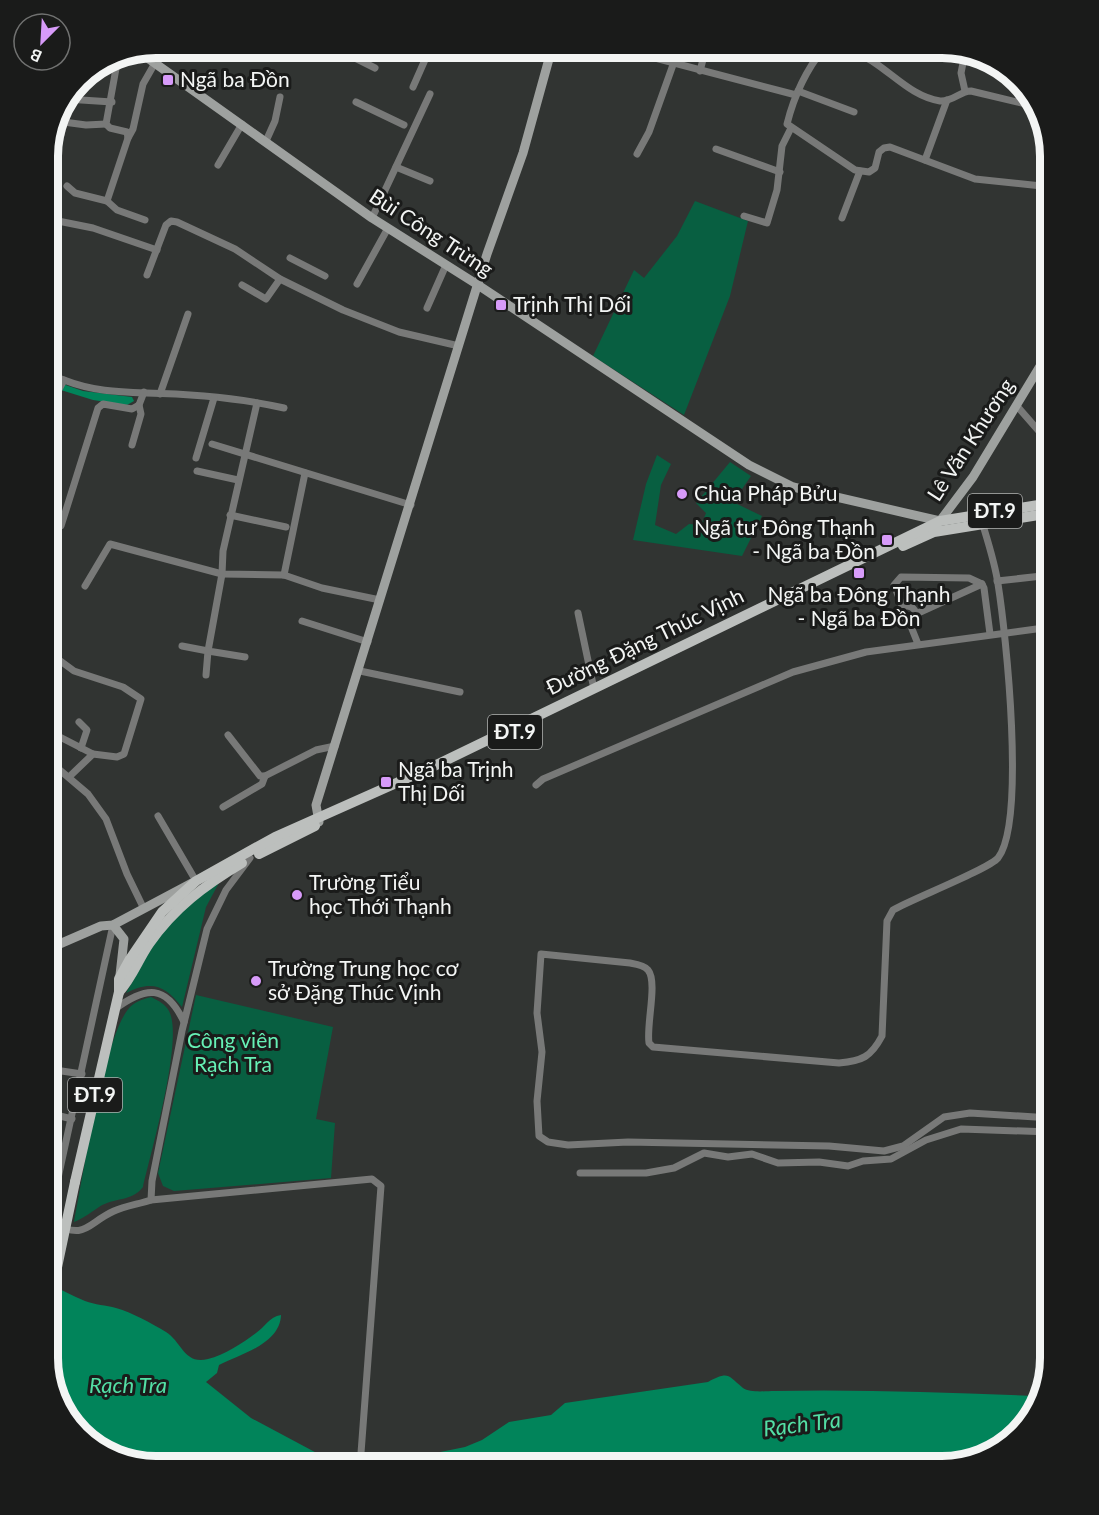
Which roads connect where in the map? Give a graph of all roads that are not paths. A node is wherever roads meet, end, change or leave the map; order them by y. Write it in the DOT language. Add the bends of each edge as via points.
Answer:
graph roads {
  1 [pos="357,58"];
  2 [pos="426,58"];
  3 [pos="549,58"];
  4 [pos="149,59"];
  5 [pos="662,59"];
  6 [pos="703,59"];
  7 [pos="816,59"];
  8 [pos="868,59"];
  9 [pos="963,61"];
  10 [pos="674,62"];
  11 [pos="155,63"];
  12 [pos="116,67"];
  13 [pos="375,68"];
  14 [pos="700,71"];
  15 [pos="413,87"];
  16 [pos="965,91"];
  17 [pos="797,93"];
  18 [pos="430,94"];
  19 [pos="280,97"];
  20 [pos="77,100"];
  21 [pos="947,100"];
  22 [pos="112,102"];
  23 [pos="356,102"];
  24 [pos="1024,103"];
  25 [pos="854,112"];
  26 [pos="64,123"];
  27 [pos="106,124"];
  28 [pos="242,124"];
  29 [pos="404,125"];
  30 [pos="791,128"];
  31 [pos="128,138"];
  32 [pos="266,141"];
  33 [pos="716,149"];
  34 [pos="637,154"];
  35 [pos="925,160"];
  36 [pos="218,165"];
  37 [pos="396,167"];
  38 [pos="780,171"];
  39 [pos="860,171"];
  40 [pos="430,181"];
  41 [pos="67,186"];
  42 [pos="1040,186"];
  43 [pos="107,201"];
  44 [pos="744,216"];
  45 [pos="372,218"];
  46 [pos="842,218"];
  47 [pos="145,220"];
  48 [pos="59,221"];
  49 [pos="388,228"];
  50 [pos="157,250"];
  51 [pos="290,258"];
  52 [pos="446,265"];
  53 [pos="147,275"];
  54 [pos="326,276"];
  55 [pos="280,279"];
  56 [pos="357,284"];
  57 [pos="242,285"];
  58 [pos="478,285"];
  59 [pos="427,308"];
  60 [pos="188,314"];
  61 [pos="459,346"];
  62 [pos="1040,367"];
  63 [pos="59,380"];
  64 [pos="63,382"];
  65 [pos="59,388"];
  66 [pos="144,392"];
  67 [pos="160,394"];
  68 [pos="214,398"];
  69 [pos="257,403"];
  70 [pos="139,405"];
  71 [pos="1017,406"];
  72 [pos="284,408"];
  73 [pos="1040,432"];
  74 [pos="212,444"];
  75 [pos="132,445"];
  76 [pos="245,456"];
  77 [pos="196,458"];
  78 [pos="197,471"];
  79 [pos="305,473"];
  80 [pos="238,480"];
  81 [pos="411,505"];
  82 [pos="1040,505"];
  83 [pos="1040,514"];
  84 [pos="230,515"];
  85 [pos="982,522"];
  86 [pos="59,526"];
  87 [pos="940,526"];
  88 [pos="286,527"];
  89 [pos="222,574"];
  90 [pos="284,575"];
  91 [pos="1040,576"];
  92 [pos="998,581"];
  93 [pos="982,584"];
  94 [pos="85,585"];
  95 [pos="380,600"];
  96 [pos="903,608"];
  97 [pos="578,613"];
  98 [pos="916,614"];
  99 [pos="302,621"];
  100 [pos="909,624"];
  101 [pos="1040,628"];
  102 [pos="1004,632"];
  103 [pos="990,634"];
  104 [pos="368,642"];
  105 [pos="918,644"];
  106 [pos="182,646"];
  107 [pos="208,651"];
  108 [pos="245,657"];
  109 [pos="59,660"];
  110 [pos="360,670"];
  111 [pos="206,675"];
  112 [pos="594,689"];
  113 [pos="460,692"];
  114 [pos="79,722"];
  115 [pos="228,735"];
  116 [pos="59,736"];
  117 [pos="335,746"];
  118 [pos="81,748"];
  119 [pos="93,754"];
  120 [pos="58,768"];
  121 [pos="265,776"];
  122 [pos="69,777"];
  123 [pos="536,784"];
  124 [pos="223,807"];
  125 [pos="158,816"];
  126 [pos="318,821"];
  127 [pos="250,858"];
  128 [pos="196,881"];
  129 [pos="143,907"];
  130 [pos="112,925"];
  131 [pos="58,944"];
  132 [pos="119,979"];
  133 [pos="119,992"];
  134 [pos="115,1009"];
  135 [pos="184,1022"];
  136 [pos="58,1071"];
  137 [pos="82,1074"];
  138 [pos="58,1116"];
  139 [pos="1040,1117"];
  140 [pos="72,1119"];
  141 [pos="1040,1132"];
  142 [pos="580,1173"];
  143 [pos="58,1179"];
  144 [pos="151,1200"];
  145 [pos="58,1225"];
  146 [pos="58,1262"];
  147 [pos="361,1453"];
  1 -- 13 [label="street"];
  2 -- 15 [label="street"];
  3 -- 58 [label="street" via="524,153"];
  4 -- 11 [label="street, Bùi Công Trừng"];
  5 -- 10 [label="street"];
  6 -- 14 [label="street"];
  7 -- 17 [label="street"];
  8 -- 21 [label="street" via="912,92"];
  9 -- 16 [label="street" via="961,73"];
  10 -- 14 [label="street"];
  10 -- 34 [label="street"];
  11 -- 28 [label="street, Bùi Công Trừng"];
  11 -- 31 [label="street" via="143,84"];
  12 -- 22 [label="street"];
  14 -- 17 [label="street"];
  16 -- 21 [label="street"];
  16 -- 24 [label="street"];
  17 -- 25 [label="street"];
  17 -- 30 [label="street" via="787,124"];
  18 -- 37 [label="street"];
  19 -- 32 [label="street"];
  20 -- 22 [label="street"];
  21 -- 35 [label="street"];
  22 -- 27 [label="street"];
  23 -- 29 [label="street"];
  26 -- 27 [label="street"];
  27 -- 31 [label="street" via="126,132"];
  28 -- 32 [label="street, Bùi Công Trừng"];
  28 -- 36 [label="street"];
  30 -- 38 [label="street" via="782,146"];
  30 -- 39 [label="street"];
  31 -- 43 [label="street"];
  32 -- 45 [label="street, Bùi Công Trừng"];
  33 -- 38 [label="street"];
  35 -- 39 [label="street" via="884,148 875,168"];
  35 -- 42 [label="street" via="975,179"];
  37 -- 40 [label="street"];
  37 -- 45 [label="street"];
  38 -- 44 [label="street" via="767,223"];
  39 -- 46 [label="street"];
  41 -- 43 [label="street" via="75,193"];
  43 -- 47 [label="street" via="117,210"];
  45 -- 49 [label="street, Bùi Công Trừng"];
  48 -- 50 [label="street" via="93,228"];
  49 -- 52 [label="street, Bùi Công Trừng"];
  49 -- 56 [label="street"];
  50 -- 53 [label="street"];
  50 -- 55 [label="street" via="166,225 177,222 235,249"];
  51 -- 54 [label="street"];
  52 -- 58 [label="street, Bùi Công Trừng"];
  52 -- 59 [label="street"];
  55 -- 57 [label="street" via="266,299"];
  55 -- 61 [label="street" via="399,332"];
  58 -- 61 [label="street"];
  58 -- 87 [label="street, Bùi Công Trừng" via="772,478"];
  60 -- 67 [label="street"];
  61 -- 81 [label="street"];
  62 -- 71 [label="street, Lê Văn Khương"];
  63 -- 64 [label="street"];
  64 -- 65 [label="street"];
  64 -- 66 [label="street" via="109,392"];
  66 -- 67 [label="street"];
  66 -- 70 [label="street"];
  67 -- 68 [label="street"];
  68 -- 69 [label="street"];
  68 -- 77 [label="street"];
  69 -- 72 [label="street"];
  69 -- 76 [label="street"];
  70 -- 75 [label="street" via="141,414"];
  70 -- 86 [label="street" via="132,408 103,404 98,408"];
  71 -- 73 [label="street"];
  71 -- 87 [label="street, Lê Văn Khương"];
  74 -- 76 [label="street"];
  76 -- 79 [label="street"];
  76 -- 80 [label="street"];
  78 -- 80 [label="street"];
  79 -- 81 [label="street"];
  79 -- 90 [label="street"];
  80 -- 84 [label="street"];
  81 -- 95 [label="street"];
  82 -- 87 [label="main road, Đường Đặng Thúc Vịnh / ĐT.9"];
  83 -- 85 [label="main road, Đường Đặng Thúc Vịnh / ĐT.9"];
  84 -- 88 [label="street"];
  84 -- 89 [label="street"];
  85 -- 87 [label="main road, Đường Đặng Thúc Vịnh / ĐT.9"];
  85 -- 92 [label="street"];
  87 -- 112 [label="main road, Đường Đặng Thúc Vịnh / ĐT.9"];
  87 -- 126 [label="main road, Đường Đặng Thúc Vịnh / ĐT.9" via="465,757"];
  89 -- 90 [label="street"];
  89 -- 94 [label="street" via="110,544"];
  89 -- 107 [label="street"];
  90 -- 95 [label="street" via="322,588"];
  91 -- 92 [label="street"];
  92 -- 102 [label="street"];
  93 -- 96 [label="street" via="969,578 904,576 894,585"];
  93 -- 98 [label="street"];
  93 -- 103 [label="street"];
  95 -- 104 [label="street"];
  96 -- 98 [label="street" via="911,607"];
  96 -- 100 [label="street" via="898,617"];
  97 -- 112 [label="street"];
  98 -- 100 [label="street"];
  99 -- 104 [label="street"];
  100 -- 105 [label="street"];
  101 -- 102 [label="street"];
  102 -- 103 [label="street"];
  102 -- 139 [label="street" via="1012,731 1009,835 996,860 892,910 887,921 882,1036 875,1051 861,1061 839,1063 653,1047 648,1043 647,1032 650,971 630,963 541,954 538,1125 539,1136 557,1144 829,1146 884,1151 903,1146 944,1117 970,1113"];
  103 -- 105 [label="street"];
  104 -- 110 [label="street"];
  105 -- 123 [label="street" via="866,652 793,672"];
  106 -- 107 [label="street"];
  107 -- 108 [label="street"];
  107 -- 111 [label="street"];
  109 -- 119 [label="street" via="74,671 123,687 141,699 124,754"];
  110 -- 113 [label="street"];
  110 -- 117 [label="street"];
  112 -- 126 [label="main road, Đường Đặng Thúc Vịnh / ĐT.9"];
  114 -- 118 [label="street" via="87,730"];
  115 -- 121 [label="street" via="255,771"];
  116 -- 118 [label="street"];
  117 -- 121 [label="street" via="316,750"];
  117 -- 126 [label="street" via="316,805"];
  118 -- 119 [label="street"];
  119 -- 122 [label="street"];
  120 -- 122 [label="street"];
  121 -- 124 [label="street" via="262,784"];
  122 -- 129 [label="street" via="88,794 106,819"];
  125 -- 128 [label="street"];
  126 -- 127 [label="main road, Đường Đặng Thúc Vịnh / ĐT.9"];
  126 -- 128 [label="main road, Đường Đặng Thúc Vịnh / ĐT.9" via="275,837"];
  127 -- 133 [label="main road, Đường Đặng Thúc Vịnh / ĐT.9" via="211,881 180,906 158,930"];
  127 -- 135 [label="street" via="226,890 207,929"];
  128 -- 129 [label="street"];
  128 -- 132 [label="main road, Đường Đặng Thúc Vịnh / ĐT.9" via="162,912"];
  129 -- 130 [label="street"];
  130 -- 131 [label="street"];
  130 -- 132 [label="street" via="124,939"];
  130 -- 137 [label="street"];
  132 -- 133 [label="main road, Đường Đặng Thúc Vịnh / ĐT.9"];
  133 -- 134 [label="main road, Đường Đặng Thúc Vịnh / ĐT.9"];
  134 -- 135 [label="street" via="142,992 162,994 174,1004"];
  134 -- 146 [label="main road, Đường Đặng Thúc Vịnh / ĐT.9, bridge"];
  135 -- 144 [label="street"];
  136 -- 137 [label="street"];
  137 -- 140 [label="street"];
  138 -- 140 [label="street"];
  140 -- 143 [label="street"];
  141 -- 142 [label="street" via="961,1130 926,1140 891,1159 848,1166 778,1163 752,1154 728,1157 704,1153 650,1173"];
  144 -- 145 [label="street" via="114,1210 90,1228 75,1232"];
  144 -- 147 [label="street" via="372,1179 378,1182 381,1186"];
}
